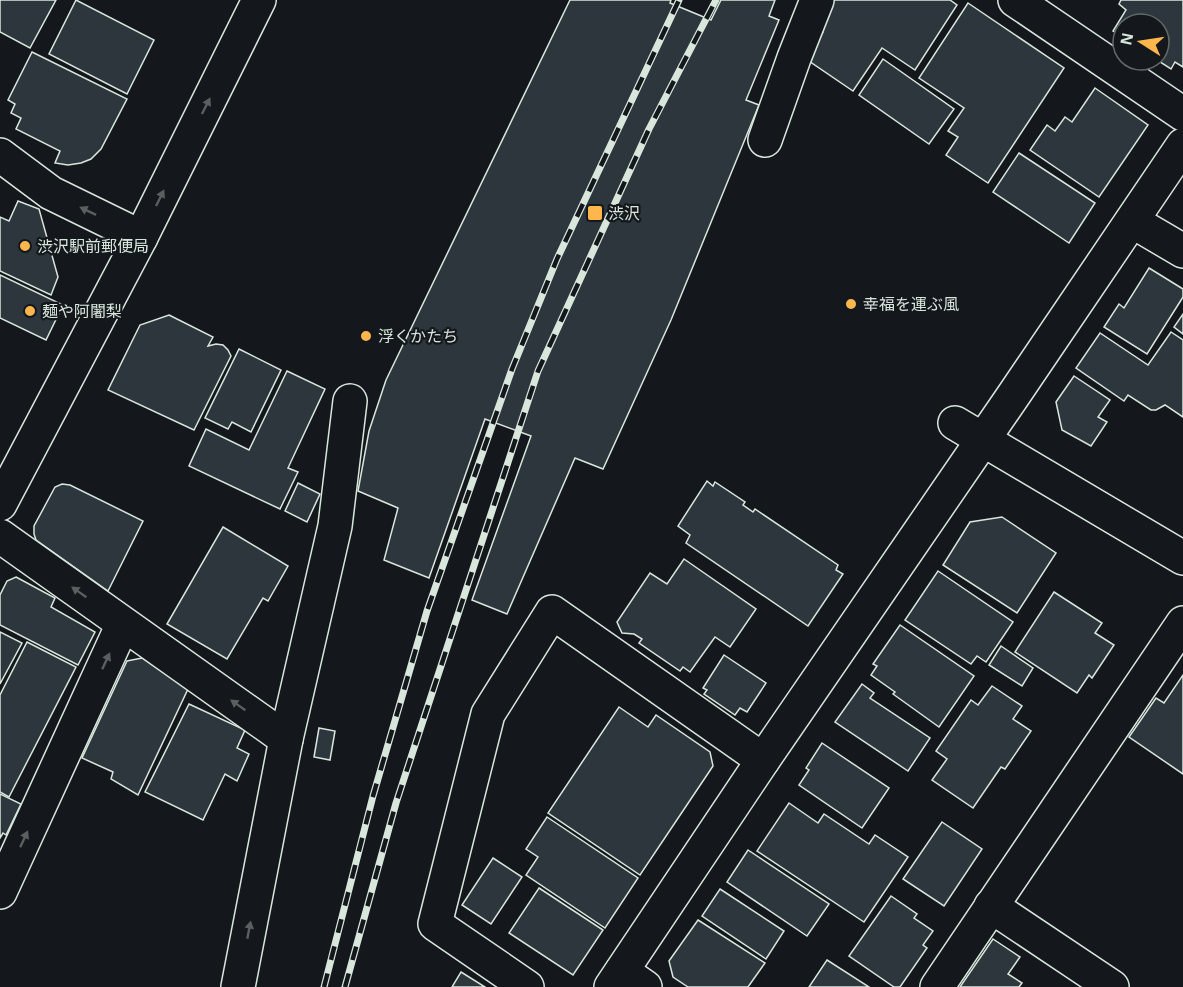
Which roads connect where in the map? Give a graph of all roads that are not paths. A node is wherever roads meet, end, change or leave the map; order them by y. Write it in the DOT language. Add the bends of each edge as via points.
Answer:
graph roads {
  1 [pos="259,0"];
  2 [pos="817,0"];
  3 [pos="1015,0"];
  4 [pos="1183,114"];
  5 [pos="765,140"];
  6 [pos="1183,145"];
  7 [pos="0,155"];
  8 [pos="1132,220"];
  9 [pos="141,237"];
  10 [pos="1183,251"];
  11 [pos="350,401"];
  12 [pos="955,423"];
  13 [pos="983,440"];
  14 [pos="0,504"];
  15 [pos="0,536"];
  16 [pos="1183,558"];
  17 [pos="1183,623"];
  18 [pos="123,624"];
  19 [pos="286,739"];
  20 [pos="763,760"];
  21 [pos="0,892"];
  22 [pos="991,906"];
  23 [pos="626,982"];
  24 [pos="238,987"];
  25 [pos="527,987"];
  26 [pos="937,987"];
  27 [pos="1112,987"];
  9 -- 1 [label="street, one-way"];
  2 -- 5 [label="street"];
  3 -- 4 [label="street"];
  6 -- 8 [label="street"];
  9 -- 7 [label="street, one-way" via="51,193"];
  8 -- 10 [label="street"];
  8 -- 13 [label="street"];
  9 -- 14 [label="street"];
  11 -- 19 [label="street" via="335,526"];
  12 -- 13 [label="street"];
  13 -- 16 [label="street"];
  13 -- 20 [label="street"];
  18 -- 15 [label="street, one-way"];
  17 -- 22 [label="street"];
  19 -- 18 [label="street, one-way"];
  21 -- 18 [label="street, one-way"];
  24 -- 19 [label="street, one-way"];
  20 -- 23 [label="street"];
  20 -- 25 [label="street" via="552,612 488,714 435,924"];
  22 -- 26 [label="street"];
  22 -- 27 [label="street"];
}
